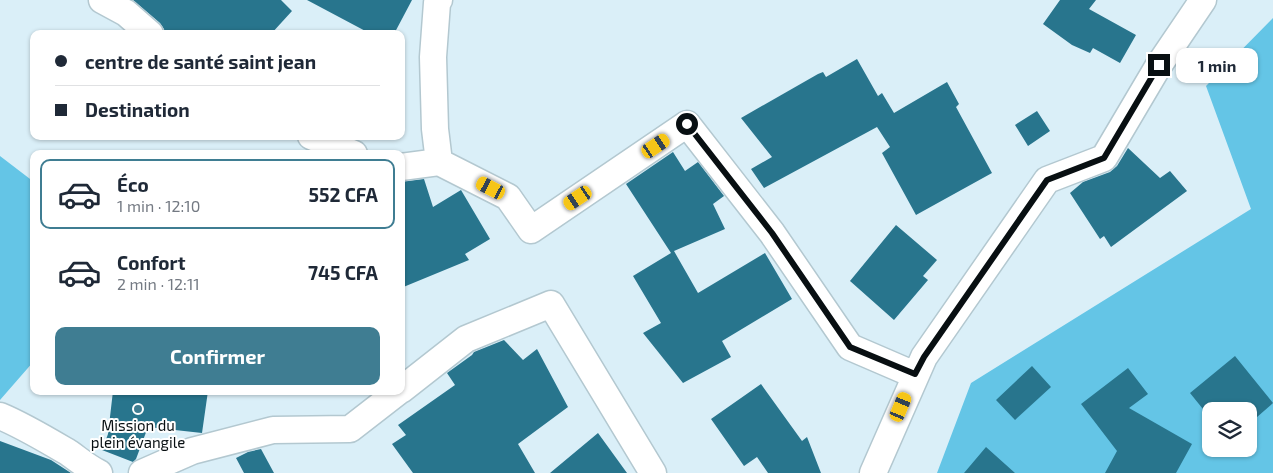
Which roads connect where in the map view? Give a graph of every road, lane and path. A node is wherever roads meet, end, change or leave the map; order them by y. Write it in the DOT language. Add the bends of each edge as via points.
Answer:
graph roads {
  1 [pos="102,0"];
  2 [pos="439,0"];
  3 [pos="1203,0"];
  4 [pos="145,30"];
  5 [pos="321,140"];
  6 [pos="344,150"];
  7 [pos="439,162"];
  8 [pos="405,166"];
  9 [pos="915,374"];
  10 [pos="405,386"];
  11 [pos="394,395"];
  12 [pos="0,416"];
  13 [pos="99,473"];
  14 [pos="142,473"];
  15 [pos="653,473"];
  16 [pos="873,473"];
  1 -- 4 [label="street" via="126,13"];
  2 -- 7 [label="street" via="433,57"];
  3 -- 9 [label="street" via="1159,65 1104,158 1047,180"];
  5 -- 6 [label="street"];
  7 -- 8 [label="street"];
  7 -- 9 [label="street" via="508,197 531,230 687,124 772,233 850,347"];
  9 -- 16 [label="street"];
  10 -- 15 [label="street" via="466,340 552,304"];
  11 -- 14 [label="street" via="350,429 273,430 192,452"];
  12 -- 13 [label="street" via="40,436"];
}
